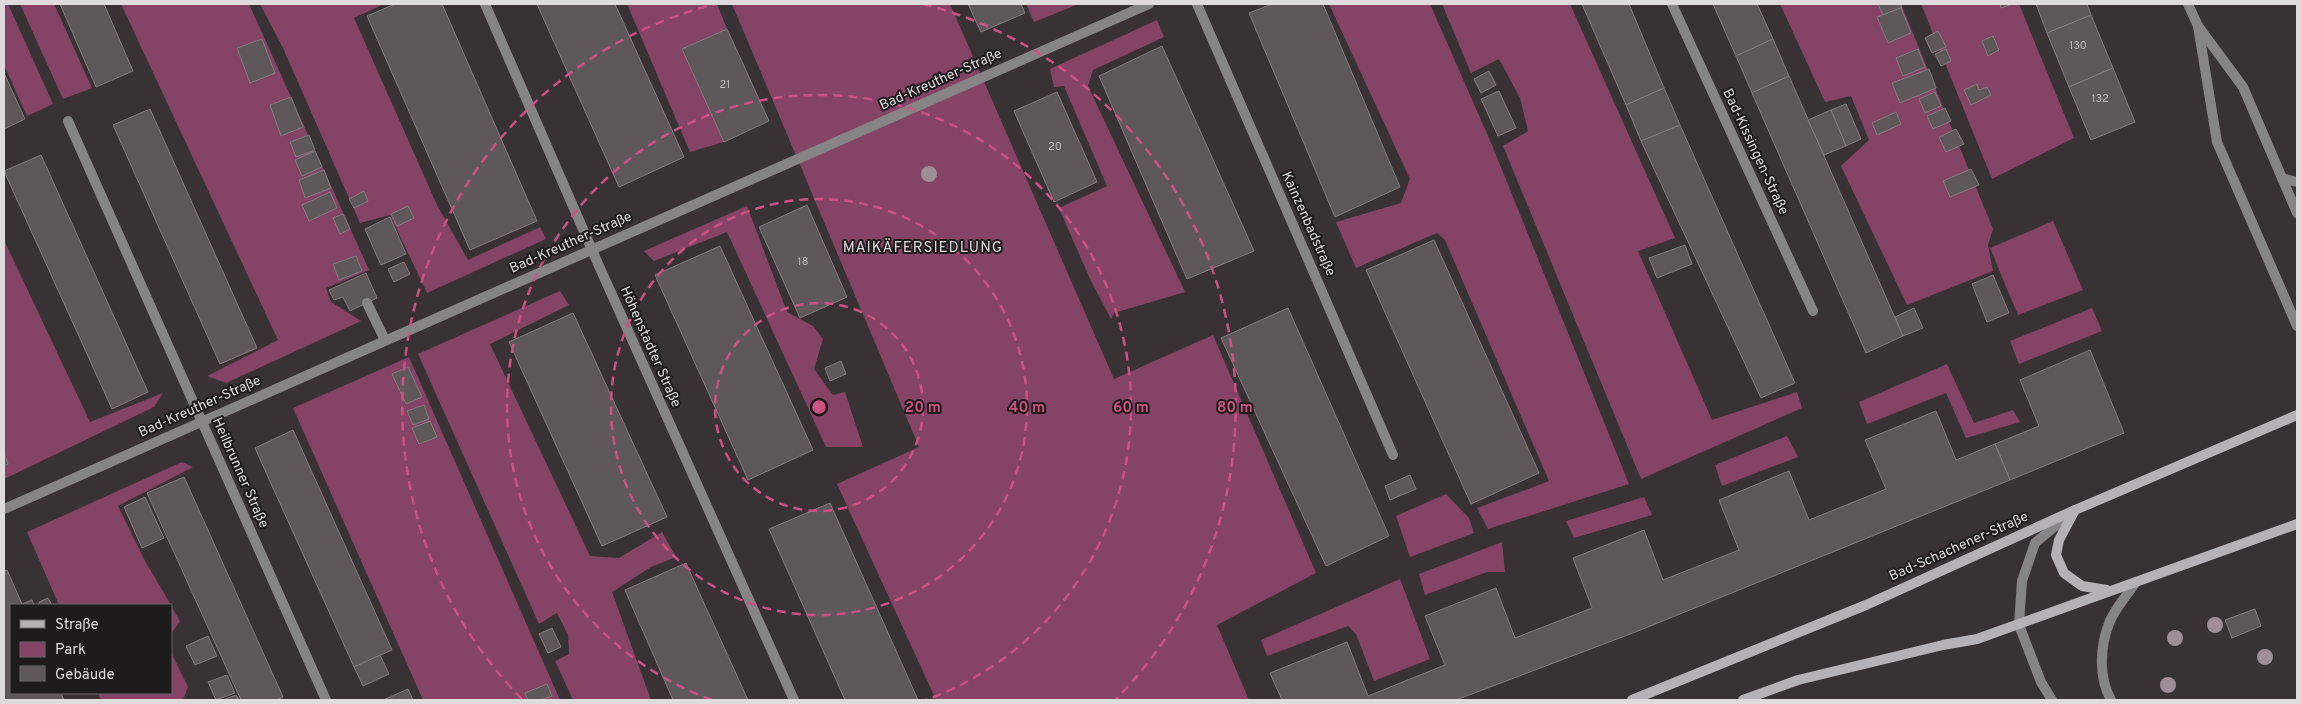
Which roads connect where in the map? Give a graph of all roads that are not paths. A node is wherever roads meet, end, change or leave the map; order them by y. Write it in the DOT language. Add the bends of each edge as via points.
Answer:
graph roads {
  1 [pos="485,4"];
  2 [pos="1149,4"];
  3 [pos="1197,4"];
  4 [pos="1672,4"];
  5 [pos="2188,4"];
  6 [pos="2198,26"];
  7 [pos="68,121"];
  8 [pos="2282,178"];
  9 [pos="2297,182"];
  10 [pos="2297,213"];
  11 [pos="592,249"];
  12 [pos="367,303"];
  13 [pos="1813,311"];
  14 [pos="2297,326"];
  15 [pos="385,340"];
  16 [pos="2297,415"];
  17 [pos="202,421"];
  18 [pos="1393,455"];
  19 [pos="4,509"];
  20 [pos="2074,510"];
  21 [pos="2297,524"];
  22 [pos="2136,582"];
  23 [pos="2108,591"];
  24 [pos="2019,625"];
  25 [pos="326,700"];
  26 [pos="794,700"];
  27 [pos="1632,700"];
  28 [pos="1743,700"];
  29 [pos="2052,700"];
  30 [pos="2111,700"];
  1 -- 11 [label="street, Höhenstadter Straße"];
  2 -- 11 [label="street, Bad-Kreuther-Straße"];
  3 -- 18 [label="street, Kainzenbadstraße"];
  4 -- 13 [label="street, Bad-Kissingen-Straße"];
  5 -- 6 [label="street"];
  6 -- 8 [label="street" via="2243,87"];
  6 -- 14 [label="street" via="2217,142"];
  7 -- 17 [label="street, Heilbrunner Straße"];
  8 -- 9 [label="street"];
  8 -- 10 [label="street"];
  11 -- 15 [label="street, Bad-Kreuther-Straße"];
  11 -- 26 [label="street, Höhenstadter Straße"];
  12 -- 15 [label="street"];
  15 -- 17 [label="street, Bad-Kreuther-Straße"];
  16 -- 20 [label="main road, Bad-Schachener-Straße"];
  17 -- 19 [label="street, Bad-Kreuther-Straße"];
  17 -- 25 [label="street, Heilbrunner Straße"];
  20 -- 23 [label="main road" via="2059,540 2056,555 2064,573 2082,586"];
  20 -- 24 [label="street" via="2036,543 2022,581"];
  20 -- 27 [label="main road, Bad-Schachener-Straße" via="1866,605"];
  21 -- 22 [label="main road"];
  22 -- 23 [label="main road"];
  22 -- 30 [label="street" via="2110,620 2101,661"];
  23 -- 24 [label="main road"];
  24 -- 28 [label="main road" via="1976,639 1798,680"];
  24 -- 29 [label="street" via="2041,682"];
}
